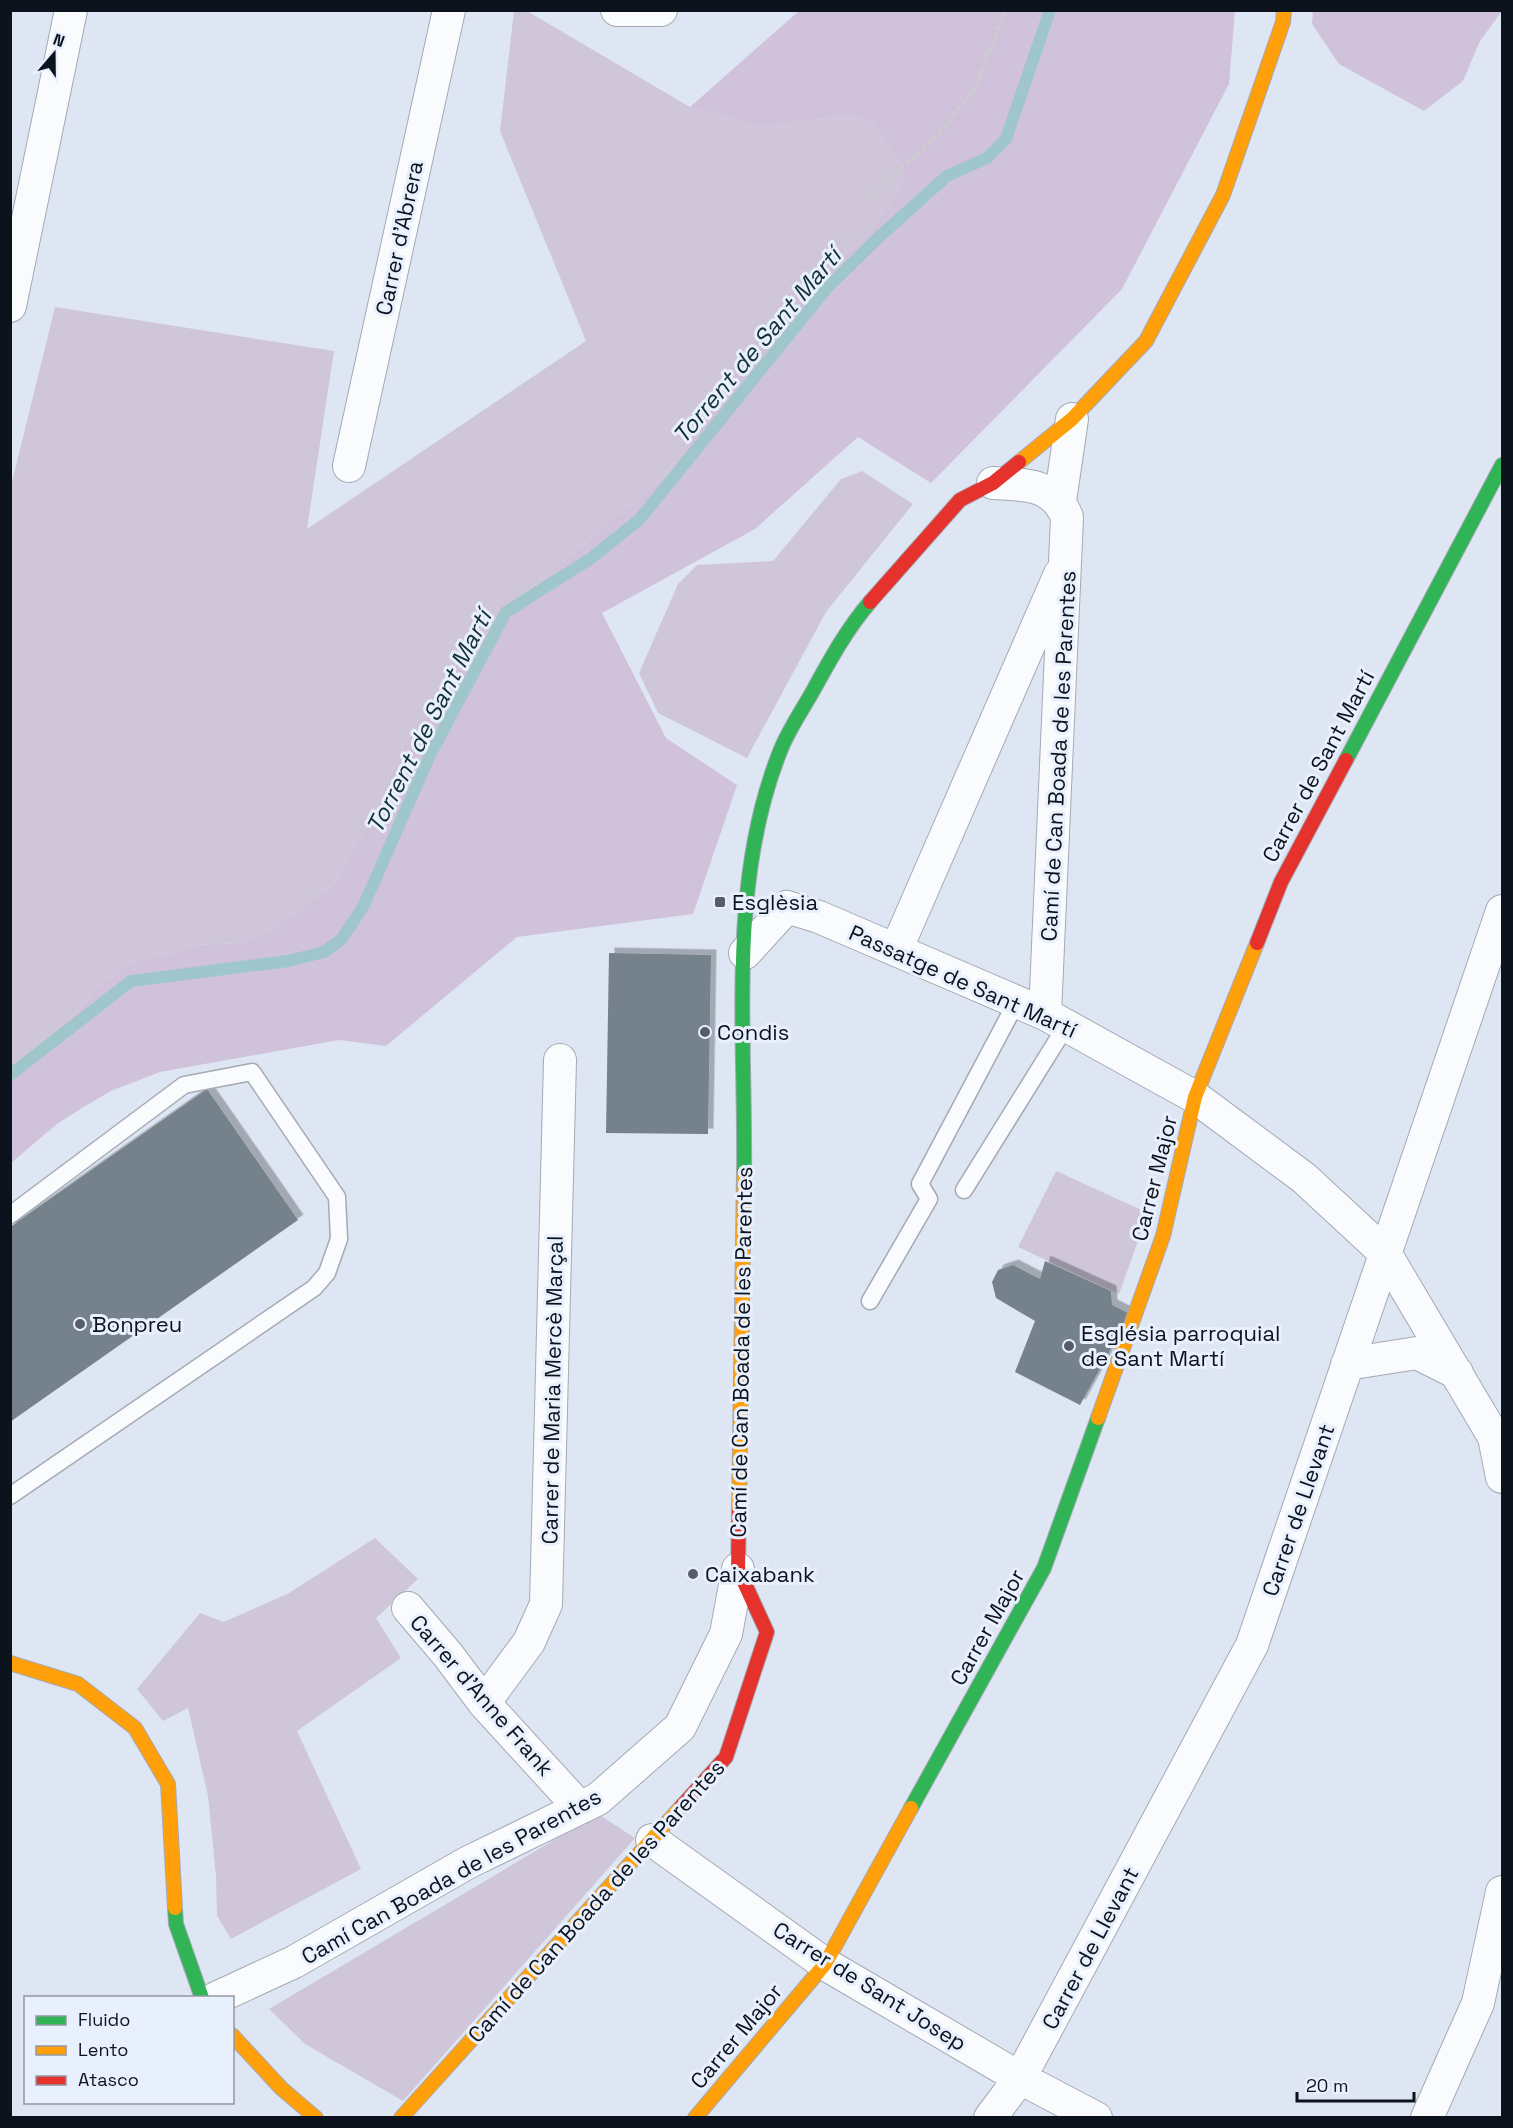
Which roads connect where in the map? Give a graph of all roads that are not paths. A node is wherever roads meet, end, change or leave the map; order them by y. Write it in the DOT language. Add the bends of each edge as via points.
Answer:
graph roads {
  1 [pos="71,10"];
  2 [pos="449,10"];
  3 [pos="617,10"];
  4 [pos="661,10"];
  5 [pos="1284,10"];
  6 [pos="10,306"];
  7 [pos="1072,418"];
  8 [pos="1503,465"];
  9 [pos="349,466"];
  10 [pos="993,483"];
  11 [pos="1060,501"];
  12 [pos="1068,557"];
  13 [pos="749,881"];
  14 [pos="787,907"];
  15 [pos="1503,911"];
  16 [pos="896,950"];
  17 [pos="745,953"];
  18 [pos="1017,1001"];
  19 [pos="1055,1020"];
  20 [pos="560,1060"];
  21 [pos="1195,1097"];
  22 [pos="964,1190"];
  23 [pos="10,1215"];
  24 [pos="1385,1253"];
  25 [pos="870,1301"];
  26 [pos="1347,1364"];
  27 [pos="1457,1373"];
  28 [pos="1503,1477"];
  29 [pos="10,1496"];
  30 [pos="738,1569"];
  31 [pos="408,1608"];
  32 [pos="10,1663"];
  33 [pos="484,1702"];
  34 [pos="580,1808"];
  35 [pos="652,1840"];
  36 [pos="1503,1892"];
  37 [pos="825,1964"];
  38 [pos="200,1996"];
  39 [pos="220,1996"];
  40 [pos="234,2037"];
  41 [pos="1020,2078"];
  42 [pos="316,2118"];
  43 [pos="401,2118"];
  44 [pos="695,2118"];
  45 [pos="990,2118"];
  46 [pos="1096,2118"];
  47 [pos="1427,2118"];
  1 -- 6 [label="street"];
  2 -- 9 [label="street, Carrer d'Abrera"];
  3 -- 4 [label="street"];
  5 -- 7 [label="street, Camí de Can Boada de les Parentes" via="1223,195 1146,341"];
  7 -- 10 [label="street, Camí de Can Boada de les Parentes"];
  7 -- 11 [label="street, Camí de Can Boada de les Parentes"];
  8 -- 21 [label="street, Carrer de Sant Martí" via="1281,882"];
  10 -- 11 [label="street" via="1033,485"];
  10 -- 13 [label="street, Camí de Can Boada de les Parentes" via="960,500 847,629 781,749 756,831"];
  11 -- 12 [label="street, Camí de Can Boada de les Parentes" via="1068,517"];
  12 -- 16 [label="street"];
  12 -- 19 [label="street, Camí de Can Boada de les Parentes"];
  13 -- 14 [label="street"];
  13 -- 17 [label="street, Camí de Can Boada de les Parentes"];
  14 -- 16 [label="street, Passatge de Sant Martí"];
  14 -- 17 [label="street"];
  15 -- 24 [label="street, Carrer de Llevant"];
  16 -- 18 [label="street, Passatge de Sant Martí"];
  17 -- 30 [label="street, Camí de Can Boada de les Parentes"];
  18 -- 19 [label="street, Passatge de Sant Martí"];
  18 -- 25 [label="lane" via="920,1184 929,1199"];
  19 -- 21 [label="street, Passatge de Sant Martí"];
  19 -- 22 [label="lane"];
  20 -- 33 [label="street, Carrer de Maria Mercè Marçal" via="546,1604 529,1642"];
  21 -- 24 [label="street, Passatge de Sant Martí" via="1304,1178"];
  21 -- 37 [label="street, Carrer Major" via="1163,1236 1044,1568"];
  23 -- 29 [label="lane" via="184,1085 252,1072 337,1197 339,1239 327,1273 314,1288"];
  24 -- 26 [label="street, Carrer de Llevant"];
  24 -- 27 [label="street, Passatge de Sant Martí"];
  26 -- 27 [label="street" via="1417,1353"];
  26 -- 41 [label="street, Carrer de Llevant" via="1252,1645"];
  27 -- 28 [label="street, Passatge de Sant Martí" via="1494,1437"];
  30 -- 34 [label="street, Camí Can Boada de les Parentes" via="726,1634 680,1727 598,1799"];
  30 -- 35 [label="street, Camí de Can Boada de les Parentes" via="767,1632 726,1757"];
  31 -- 33 [label="street, Carrer d'Anne Frank"];
  32 -- 38 [label="street" via="78,1684 135,1728 168,1785 176,1924"];
  33 -- 34 [label="street, Carrer d'Anne Frank"];
  34 -- 39 [label="street, Camí Can Boada de les Parentes" via="467,1863 294,1962"];
  35 -- 37 [label="street, Carrer de Sant Josep"];
  35 -- 43 [label="street, Camí de Can Boada de les Parentes"];
  36 -- 47 [label="street" via="1478,2002"];
  37 -- 41 [label="street, Carrer de Sant Josep"];
  37 -- 44 [label="street, Carrer Major"];
  40 -- 42 [label="street" via="281,2088"];
  41 -- 45 [label="street, Carrer de Llevant"];
  41 -- 46 [label="street, Carrer de Sant Josep"];
}
